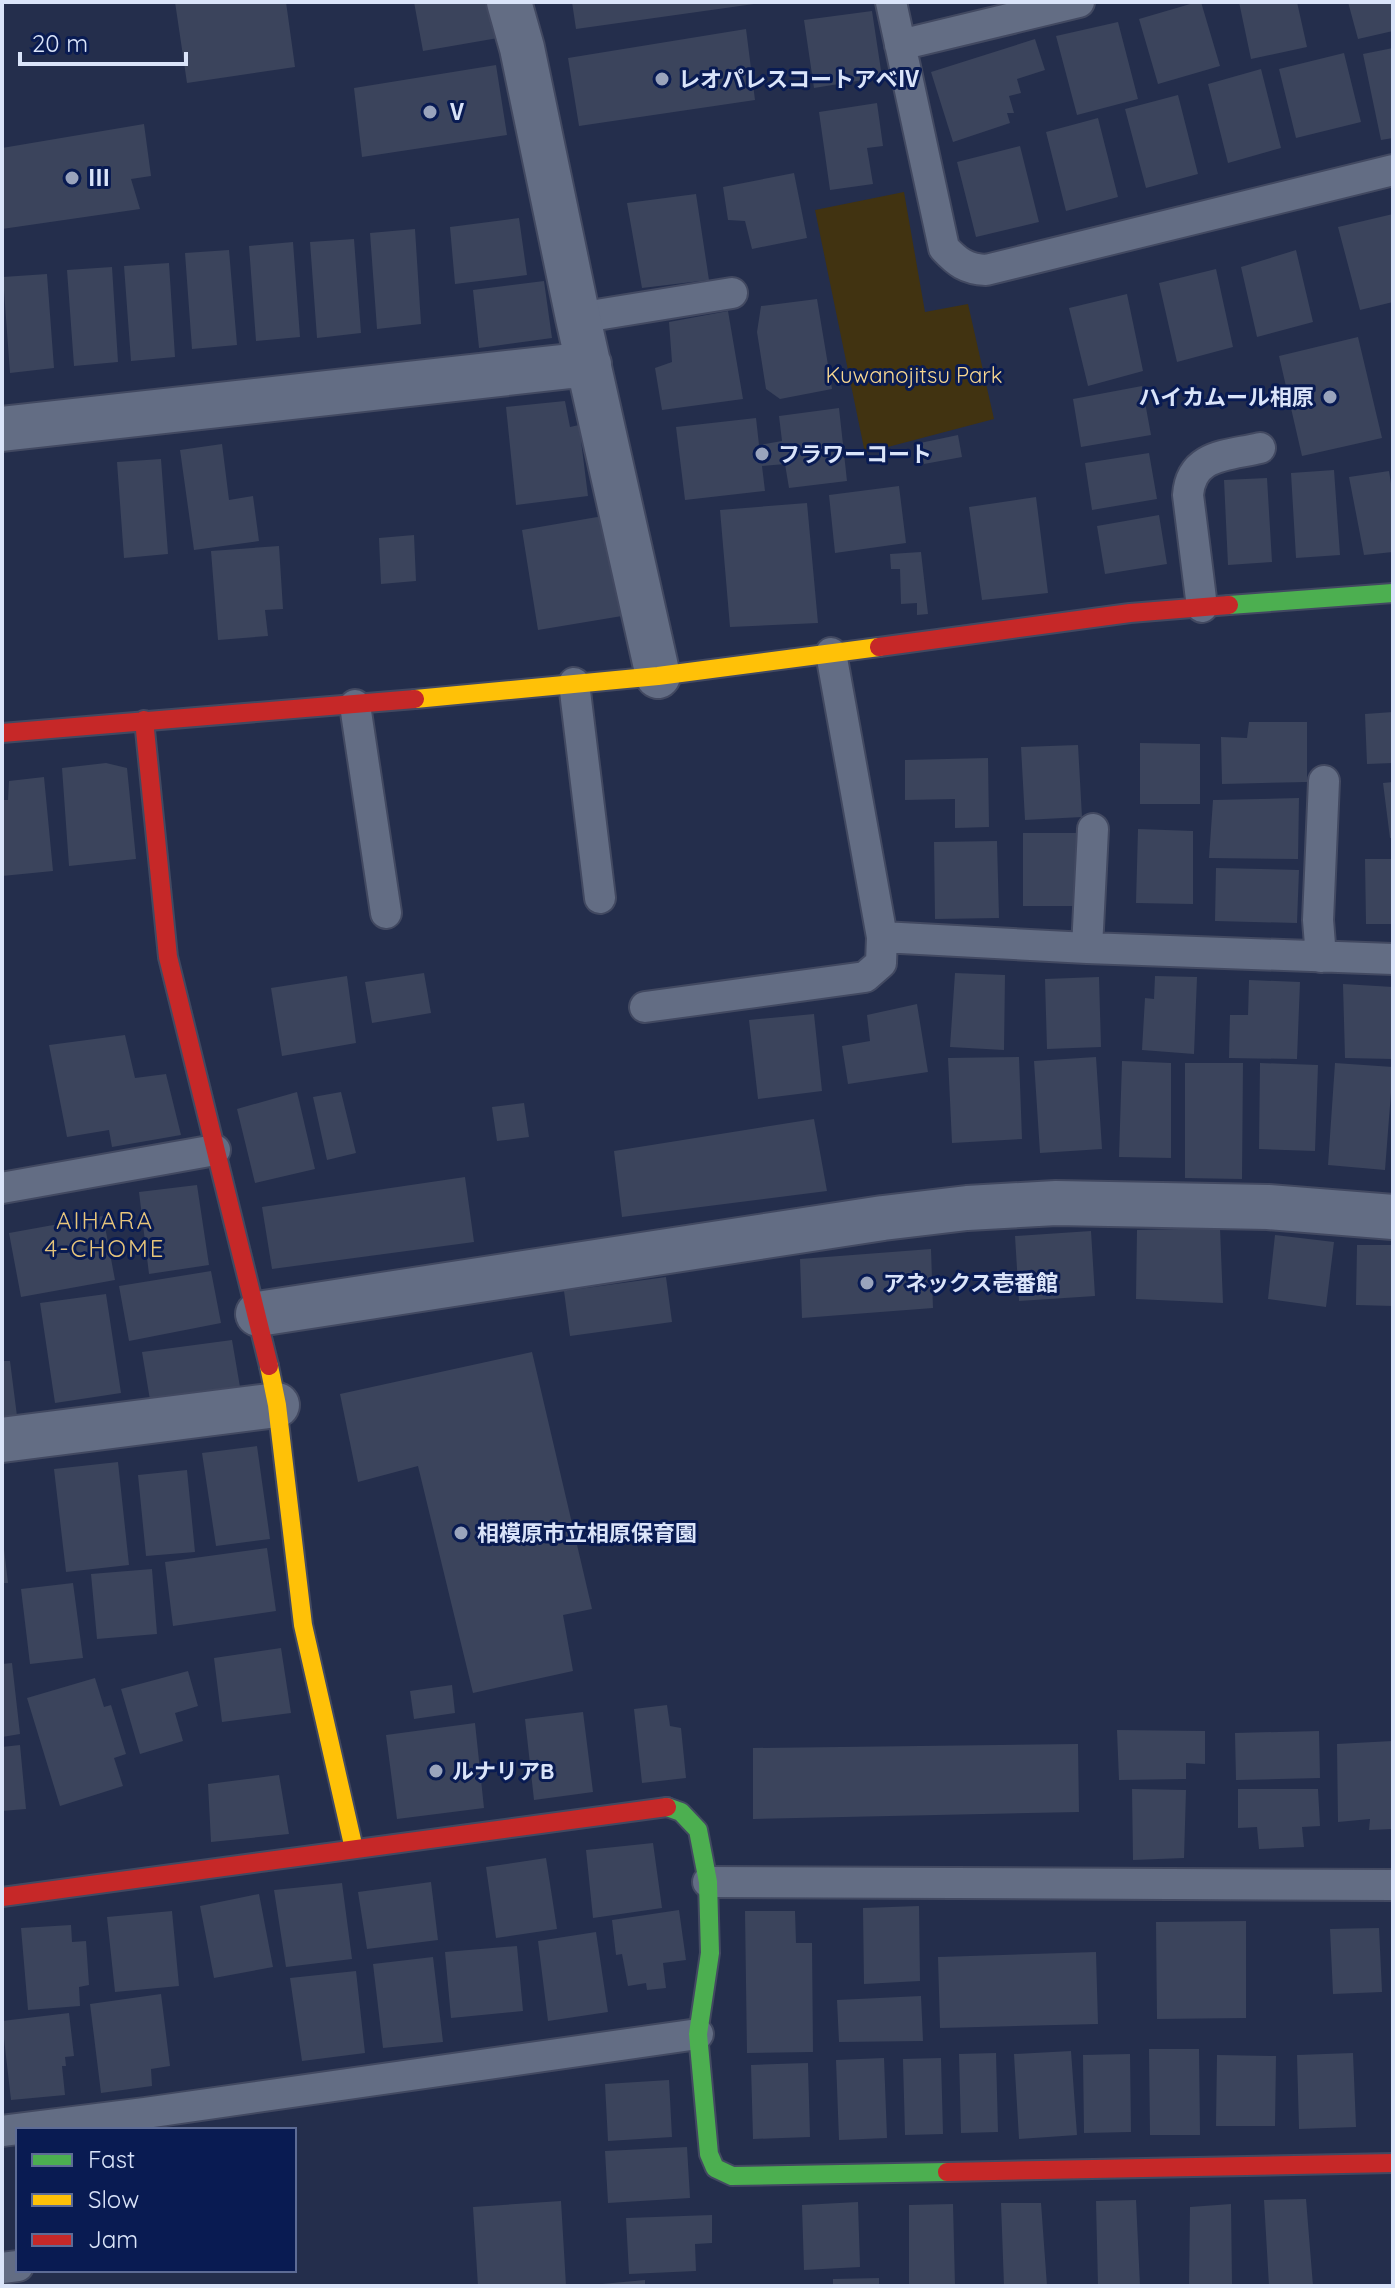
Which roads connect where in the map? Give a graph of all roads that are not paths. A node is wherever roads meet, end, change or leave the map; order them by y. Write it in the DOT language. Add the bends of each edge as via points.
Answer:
graph roads {
  1 [pos="509,2"];
  2 [pos="891,2"];
  3 [pos="1079,2"];
  4 [pos="900,45"];
  5 [pos="1393,170"];
  6 [pos="732,293"];
  7 [pos="578,318"];
  8 [pos="589,364"];
  9 [pos="2,429"];
  10 [pos="1260,448"];
  11 [pos="1393,593"];
  12 [pos="1202,607"];
  13 [pos="831,653"];
  14 [pos="658,676"];
  15 [pos="574,683"];
  16 [pos="355,705"];
  17 [pos="144,720"];
  18 [pos="2,733"];
  19 [pos="1324,781"];
  20 [pos="1093,829"];
  21 [pos="600,898"];
  22 [pos="386,913"];
  23 [pos="882,937"];
  24 [pos="1087,948"];
  25 [pos="1321,957"];
  26 [pos="1393,959"];
  27 [pos="645,1007"];
  28 [pos="215,1150"];
  29 [pos="2,1188"];
  30 [pos="1393,1217"];
  31 [pos="258,1314"];
  32 [pos="277,1405"];
  33 [pos="2,1440"];
  34 [pos="354,1849"];
  35 [pos="708,1882"];
  36 [pos="1393,1885"];
  37 [pos="2,1897"];
  38 [pos="698,2034"];
  39 [pos="26,2128"];
  40 [pos="1393,2163"];
  1 -- 7 [label="street"];
  2 -- 4 [label="lane"];
  3 -- 4 [label="lane"];
  4 -- 5 [label="lane" via="944,248 971,270"];
  6 -- 7 [label="lane"];
  7 -- 8 [label="street"];
  8 -- 9 [label="street"];
  8 -- 14 [label="street"];
  10 -- 12 [label="lane" via="1205,461 1189,481"];
  11 -- 12 [label="street"];
  12 -- 13 [label="street"];
  13 -- 14 [label="street"];
  13 -- 23 [label="lane"];
  14 -- 15 [label="street"];
  15 -- 16 [label="street"];
  15 -- 21 [label="lane"];
  16 -- 17 [label="street"];
  16 -- 22 [label="lane"];
  17 -- 18 [label="street"];
  17 -- 28 [label="street" via="168,957"];
  19 -- 25 [label="lane"];
  20 -- 24 [label="lane"];
  23 -- 24 [label="lane"];
  23 -- 27 [label="lane" via="881,963 865,977"];
  24 -- 25 [label="lane"];
  25 -- 26 [label="lane"];
  28 -- 29 [label="lane"];
  28 -- 31 [label="street"];
  30 -- 31 [label="street" via="1253,1207 1056,1203 967,1208"];
  31 -- 32 [label="street"];
  32 -- 33 [label="street"];
  32 -- 34 [label="street" via="303,1625"];
  34 -- 35 [label="street" via="666,1807 681,1812 698,1830"];
  34 -- 37 [label="street"];
  35 -- 36 [label="lane"];
  35 -- 38 [label="street" via="710,1953"];
  38 -- 39 [label="lane"];
  38 -- 40 [label="street" via="709,2154 715,2168 732,2176"];
}
